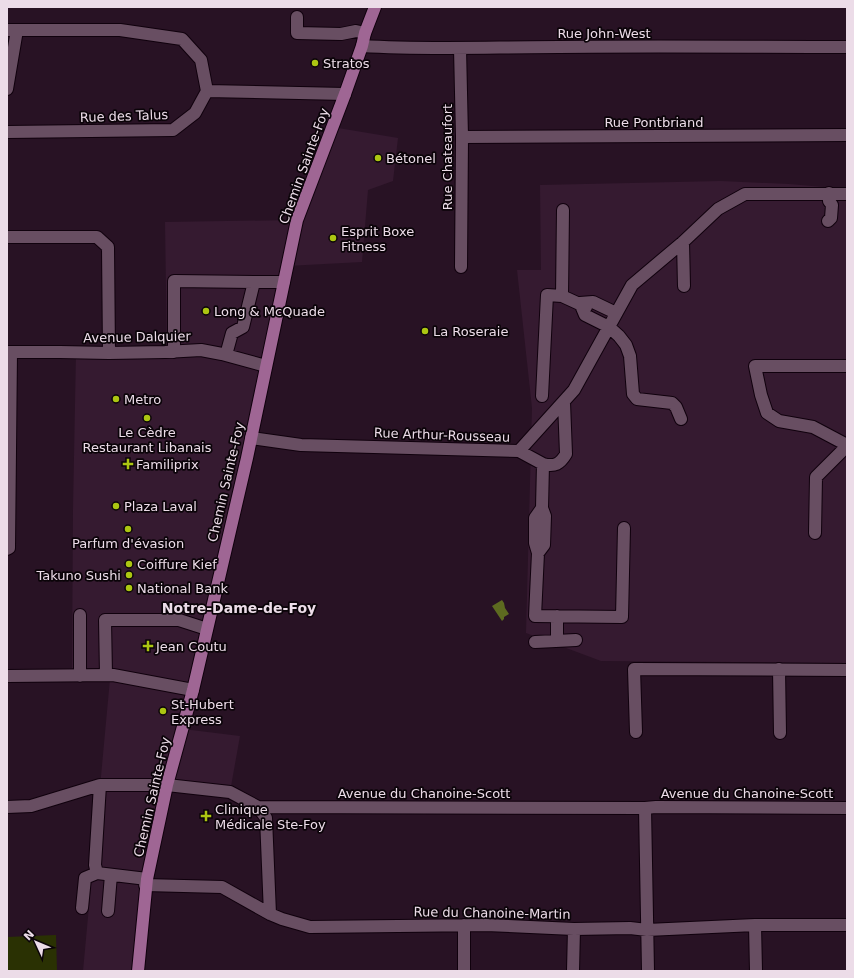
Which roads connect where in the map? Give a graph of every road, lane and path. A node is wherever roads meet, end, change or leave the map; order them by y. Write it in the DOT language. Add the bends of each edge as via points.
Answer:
graph roads {
  1 [pos="375,7"];
  2 [pos="298,17"];
  3 [pos="12,30"];
  4 [pos="365,33"];
  5 [pos="362,46"];
  6 [pos="847,47"];
  7 [pos="460,48"];
  8 [pos="7,89"];
  9 [pos="207,92"];
  10 [pos="344,94"];
  11 [pos="7,132"];
  12 [pos="847,135"];
  13 [pos="462,138"];
  14 [pos="847,194"];
  15 [pos="829,197"];
  16 [pos="563,210"];
  17 [pos="828,225"];
  18 [pos="7,237"];
  19 [pos="683,242"];
  20 [pos="461,267"];
  21 [pos="254,282"];
  22 [pos="284,282"];
  23 [pos="684,286"];
  24 [pos="562,296"];
  25 [pos="612,320"];
  26 [pos="9,352"];
  27 [pos="174,352"];
  28 [pos="109,353"];
  29 [pos="226,355"];
  30 [pos="266,366"];
  31 [pos="847,366"];
  32 [pos="542,396"];
  33 [pos="564,402"];
  34 [pos="681,419"];
  35 [pos="251,438"];
  36 [pos="847,445"];
  37 [pos="519,451"];
  38 [pos="543,464"];
  39 [pos="624,528"];
  40 [pos="816,533"];
  41 [pos="7,549"];
  42 [pos="80,615"];
  43 [pos="557,616"];
  44 [pos="207,629"];
  45 [pos="576,640"];
  46 [pos="557,641"];
  47 [pos="534,642"];
  48 [pos="779,669"];
  49 [pos="847,670"];
  50 [pos="7,676"];
  51 [pos="80,676"];
  52 [pos="106,676"];
  53 [pos="194,690"];
  54 [pos="636,732"];
  55 [pos="780,733"];
  56 [pos="100,785"];
  57 [pos="167,785"];
  58 [pos="7,807"];
  59 [pos="258,807"];
  60 [pos="645,808"];
  61 [pos="847,808"];
  62 [pos="97,873"];
  63 [pos="111,875"];
  64 [pos="146,882"];
  65 [pos="82,908"];
  66 [pos="108,911"];
  67 [pos="270,914"];
  68 [pos="464,925"];
  69 [pos="755,925"];
  70 [pos="847,925"];
  71 [pos="574,929"];
  72 [pos="647,930"];
  73 [pos="138,971"];
  74 [pos="464,971"];
  75 [pos="573,971"];
  76 [pos="648,971"];
  77 [pos="756,971"];
  1 -- 4 [label="main road, Chemin Sainte-Foy"];
  2 -- 4 [label="street" via="297,33"];
  3 -- 8 [label="street"];
  3 -- 9 [label="street" via="120,30 182,39 201,60"];
  4 -- 5 [label="main road, Chemin Sainte-Foy"];
  5 -- 7 [label="street, Rue John-West"];
  5 -- 10 [label="main road, Chemin Sainte-Foy"];
  6 -- 7 [label="street, Rue John-West"];
  7 -- 13 [label="street, Rue Chateaufort"];
  9 -- 10 [label="street"];
  9 -- 11 [label="street, Rue des Talus" via="195,113 173,130"];
  10 -- 22 [label="main road, Chemin Sainte-Foy" via="297,220"];
  12 -- 13 [label="street, Rue Pontbriand"];
  13 -- 20 [label="street, Rue Chateaufort"];
  14 -- 15 [label="street, Rue Arthur-Rousseau"];
  15 -- 17 [label="street" via="825,218"];
  15 -- 19 [label="street, Rue Arthur-Rousseau" via="745,194 718,209"];
  16 -- 24 [label="street"];
  18 -- 28 [label="street" via="97,237 108,247"];
  19 -- 23 [label="street"];
  19 -- 25 [label="street, Rue Arthur-Rousseau" via="632,285"];
  21 -- 22 [label="street"];
  21 -- 27 [label="street" via="174,281"];
  21 -- 29 [label="street" via="243,327 232,333"];
  22 -- 30 [label="main road, Chemin Sainte-Foy"];
  24 -- 25 [label="street" via="580,303 585,315"];
  24 -- 32 [label="street" via="547,296"];
  25 -- 33 [label="street, Rue Arthur-Rousseau" via="574,390"];
  25 -- 34 [label="street" via="630,356 633,394 637,399 672,402"];
  26 -- 28 [label="street, Avenue Dalquier"];
  26 -- 41 [label="street"];
  27 -- 28 [label="street, Avenue Dalquier"];
  27 -- 29 [label="street, Avenue Dalquier" via="201,350"];
  29 -- 30 [label="street, Avenue Dalquier"];
  30 -- 35 [label="main road, Chemin Sainte-Foy"];
  31 -- 36 [label="street" via="755,366 767,413 779,421 813,427"];
  33 -- 37 [label="street, Rue Arthur-Rousseau"];
  33 -- 38 [label="street" via="566,454 557,464"];
  35 -- 37 [label="street, Rue Arthur-Rousseau" via="301,445"];
  35 -- 44 [label="main road, Chemin Sainte-Foy"];
  36 -- 40 [label="street" via="816,477"];
  37 -- 38 [label="street"];
  38 -- 43 [label="street" via="542,508 535,518 535,543 538,553 535,616"];
  39 -- 43 [label="street" via="622,617"];
  42 -- 51 [label="street"];
  43 -- 46 [label="street"];
  44 -- 52 [label="street" via="179,620 105,620"];
  44 -- 53 [label="main road, Chemin Sainte-Foy"];
  45 -- 46 [label="street"];
  46 -- 47 [label="street"];
  48 -- 49 [label="street"];
  48 -- 54 [label="street" via="634,669"];
  48 -- 55 [label="street"];
  50 -- 51 [label="street"];
  51 -- 52 [label="street"];
  52 -- 53 [label="street"];
  53 -- 57 [label="main road, Chemin Sainte-Foy"];
  56 -- 57 [label="street, Avenue du Chanoine-Scott"];
  56 -- 58 [label="street, Avenue du Chanoine-Scott" via="31,806"];
  56 -- 62 [label="street" via="95,865"];
  57 -- 59 [label="street, Avenue du Chanoine-Scott" via="230,792"];
  57 -- 64 [label="main road, Chemin Sainte-Foy"];
  59 -- 60 [label="street, Avenue du Chanoine-Scott"];
  59 -- 67 [label="street" via="266,818"];
  60 -- 61 [label="street, Avenue du Chanoine-Scott"];
  60 -- 72 [label="street"];
  62 -- 63 [label="street, Rue du Chanoine-Martin"];
  62 -- 65 [label="street" via="85,878"];
  63 -- 64 [label="street, Rue du Chanoine-Martin"];
  63 -- 66 [label="street"];
  64 -- 67 [label="street, Rue du Chanoine-Martin" via="222,887"];
  64 -- 73 [label="main road, Chemin Sainte-Foy"];
  67 -- 68 [label="street, Rue du Chanoine-Martin" via="310,927"];
  68 -- 71 [label="street, Rue du Chanoine-Martin"];
  68 -- 74 [label="street"];
  69 -- 70 [label="street, Rue du Chanoine-Martin"];
  69 -- 72 [label="street, Rue du Chanoine-Martin"];
  69 -- 77 [label="street"];
  71 -- 72 [label="street, Rue du Chanoine-Martin"];
  71 -- 75 [label="street"];
  72 -- 76 [label="street"];
}
